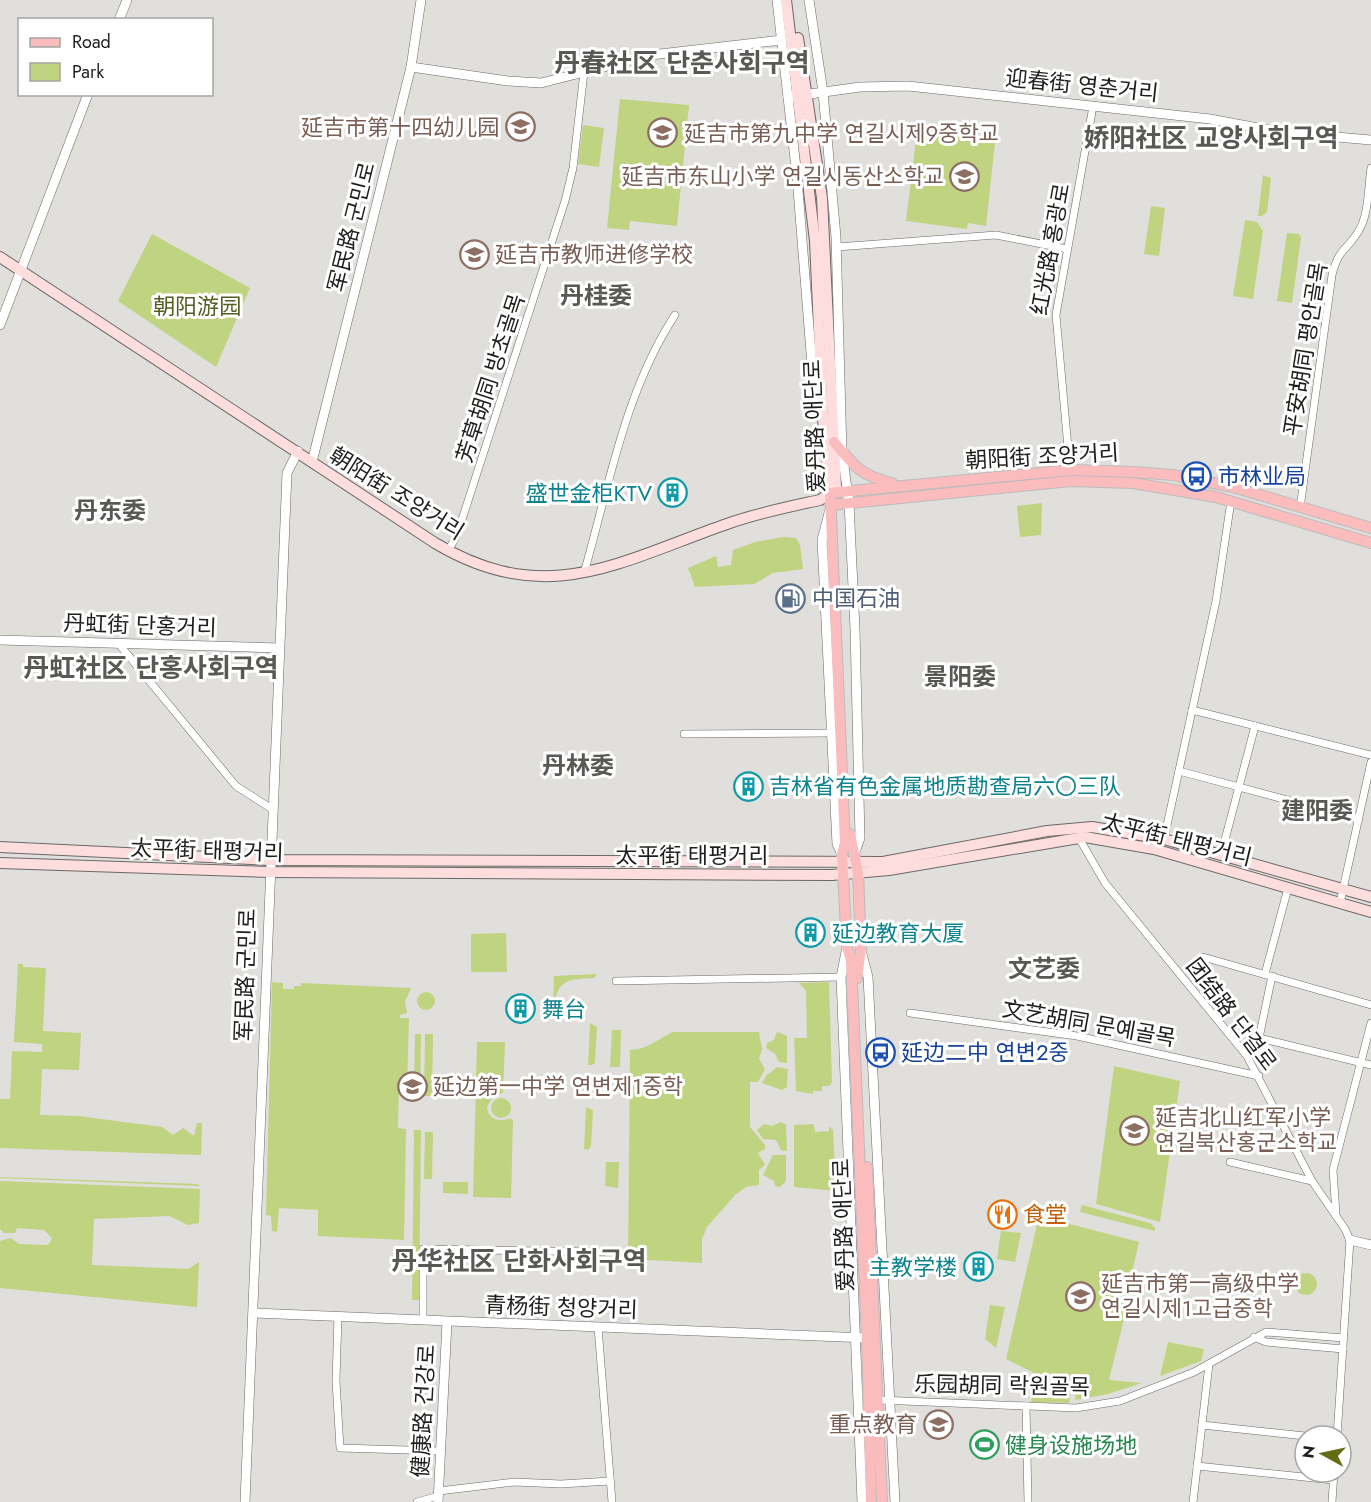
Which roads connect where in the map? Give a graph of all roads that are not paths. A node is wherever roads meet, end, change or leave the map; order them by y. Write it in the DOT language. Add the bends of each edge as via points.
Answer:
graph roads {
  1 [pos="127,0"];
  2 [pos="421,0"];
  3 [pos="777,0"];
  4 [pos="786,0"];
  5 [pos="794,0"];
  6 [pos="809,0"];
  7 [pos="120,18"];
  8 [pos="782,40"];
  9 [pos="411,67"];
  10 [pos="584,72"];
  11 [pos="823,92"];
  12 [pos="798,95"];
  13 [pos="87,96"];
  14 [pos="1094,106"];
  15 [pos="1371,140"];
  16 [pos="1371,168"];
  17 [pos="837,247"];
  18 [pos="1067,249"];
  19 [pos="0,257"];
  20 [pos="22,271"];
  21 [pos="675,315"];
  22 [pos="0,325"];
  23 [pos="834,442"];
  24 [pos="297,451"];
  25 [pos="842,452"];
  26 [pos="312,462"];
  27 [pos="1070,470"];
  28 [pos="901,486"];
  29 [pos="838,492"];
  30 [pos="820,500"];
  31 [pos="1231,501"];
  32 [pos="849,502"];
  33 [pos="834,504"];
  34 [pos="1300,508"];
  35 [pos="1371,528"];
  36 [pos="1371,543"];
  37 [pos="448,551"];
  38 [pos="584,573"];
  39 [pos="0,640"];
  40 [pos="118,643"];
  41 [pos="279,648"];
  42 [pos="1192,710"];
  43 [pos="1255,726"];
  44 [pos="831,733"];
  45 [pos="684,734"];
  46 [pos="1371,755"];
  47 [pos="1371,762"];
  48 [pos="1179,771"];
  49 [pos="1239,785"];
  50 [pos="272,809"];
  51 [pos="1359,819"];
  52 [pos="1079,838"];
  53 [pos="1164,839"];
  54 [pos="0,847"];
  55 [pos="1221,855"];
  56 [pos="856,856"];
  57 [pos="842,858"];
  58 [pos="270,861"];
  59 [pos="0,863"];
  60 [pos="269,872"];
  61 [pos="844,873"];
  62 [pos="858,873"];
  63 [pos="1288,888"];
  64 [pos="1343,889"];
  65 [pos="1371,897"];
  66 [pos="845,903"];
  67 [pos="859,903"];
  68 [pos="1340,903"];
  69 [pos="1371,912"];
  70 [pos="846,947"];
  71 [pos="1203,957"];
  72 [pos="1268,975"];
  73 [pos="841,977"];
  74 [pos="616,981"];
  75 [pos="1371,1005"];
  76 [pos="910,1012"];
  77 [pos="1371,1023"];
  78 [pos="1360,1062"];
  79 [pos="1371,1065"];
  80 [pos="1259,1076"];
  81 [pos="1230,1162"];
  82 [pos="1312,1181"];
  83 [pos="1336,1215"];
  84 [pos="1350,1240"];
  85 [pos="1371,1245"];
  86 [pos="603,1252"];
  87 [pos="254,1313"];
  88 [pos="338,1316"];
  89 [pos="423,1319"];
  90 [pos="447,1322"];
  91 [pos="598,1327"];
  92 [pos="862,1337"];
  93 [pos="1254,1337"];
  94 [pos="1344,1338"];
  95 [pos="1343,1349"];
  96 [pos="1209,1364"];
  97 [pos="884,1400"];
  98 [pos="1026,1406"];
  99 [pos="1338,1424"];
  100 [pos="1202,1425"];
  101 [pos="1293,1435"];
  102 [pos="441,1451"];
  103 [pos="1197,1467"];
  104 [pos="1293,1473"];
  105 [pos="610,1481"];
  106 [pos="1333,1484"];
  107 [pos="439,1496"];
  108 [pos="245,1502"];
  109 [pos="417,1502"];
  110 [pos="612,1502"];
  111 [pos="862,1502"];
  112 [pos="871,1502"];
  113 [pos="882,1502"];
  114 [pos="895,1502"];
  115 [pos="1028,1502"];
  116 [pos="1193,1502"];
  117 [pos="1332,1502"];
  1 -- 7 [label="street"];
  2 -- 9 [label="street, 军民路 군민로"];
  3 -- 8 [label="street, 爱丹路 애단로"];
  4 -- 12 [label="main road, 爱丹路 애단로"];
  5 -- 12 [label="main road, 爱丹路 애단로"];
  6 -- 11 [label="street, 爱丹路 애단로"];
  8 -- 10 [label="street" via="651,55"];
  8 -- 12 [label="street, 爱丹路 애단로"];
  9 -- 10 [label="street" via="541,83"];
  9 -- 26 [label="street, 军民路 군민로"];
  10 -- 37 [label="street, 芳草胡同 방초골목" via="573,168 565,201 457,535"];
  11 -- 12 [label="street, 迎春街 영춘거리"];
  11 -- 14 [label="street, 迎春街 영춘거리" via="908,86"];
  11 -- 17 [label="street, 爱丹路 애단로"];
  12 -- 23 [label="main road, 爱丹路 애단로" via="822,198"];
  12 -- 29 [label="main road, 爱丹路 애단로" via="815,241 823,419"];
  13 -- 20 [label="street"];
  14 -- 15 [label="street, 迎春街 영춘거리" via="1210,119 1280,132"];
  14 -- 18 [label="street, 红光路 홍광로"];
  16 -- 34 [label="street, 平安胡同 평안골목" via="1364,219 1336,259 1332,275"];
  17 -- 18 [label="street" via="996,235"];
  17 -- 25 [label="street, 爱丹路 애단로"];
  18 -- 27 [label="street, 红光路 홍광로" via="1055,329"];
  19 -- 20 [label="main road, 朝阳街 조양거리"];
  20 -- 22 [label="street"];
  20 -- 24 [label="main road, 朝阳街 조양거리"];
  21 -- 38 [label="street" via="635,393"];
  23 -- 25 [label="main road"];
  23 -- 29 [label="main road, 爱丹路 애단로"];
  24 -- 26 [label="main road, 朝阳街 조양거리"];
  24 -- 41 [label="street, 军民路 군민로" via="287,473"];
  25 -- 28 [label="main road" via="866,475"];
  25 -- 29 [label="street, 爱丹路 애단로"];
  26 -- 37 [label="main road, 朝阳街 조양거리"];
  27 -- 28 [label="main road, 朝阳街 조양거리"];
  27 -- 34 [label="main road, 朝阳街 조양거리" via="1173,476 1233,487"];
  28 -- 29 [label="main road, 朝阳街 조양거리"];
  29 -- 30 [label="main road, 朝阳街 조양거리"];
  29 -- 32 [label="street, 爱丹路 애단로"];
  29 -- 33 [label="main road, 爱丹路 애단로"];
  30 -- 33 [label="main road"];
  30 -- 38 [label="main road, 朝阳街 조양거리" via="740,519 637,560"];
  31 -- 32 [label="main road, 朝阳街 조양거리" via="1154,486 1071,481"];
  31 -- 36 [label="main road, 朝阳街 조양거리"];
  31 -- 42 [label="street" via="1216,601"];
  32 -- 33 [label="main road, 朝阳街 조양거리"];
  32 -- 56 [label="street, 爱丹路 애단로" via="860,838"];
  33 -- 44 [label="street, 爱丹路 애단로" via="822,540"];
  33 -- 56 [label="main road, 爱丹路 애단로" via="850,844"];
  33 -- 57 [label="main road, 爱丹路 애단로" via="845,843"];
  34 -- 35 [label="main road, 朝阳街 조양거리"];
  37 -- 38 [label="main road, 朝阳街 조양거리" via="512,573"];
  39 -- 40 [label="street, 丹虹街 단홍거리"];
  40 -- 41 [label="street, 丹虹街 단홍거리"];
  40 -- 50 [label="street" via="236,786"];
  41 -- 50 [label="street, 军民路 군민로"];
  42 -- 43 [label="street"];
  42 -- 48 [label="street"];
  43 -- 46 [label="street"];
  43 -- 49 [label="street"];
  44 -- 45 [label="street"];
  44 -- 57 [label="street, 爱丹路 애단로" via="837,844"];
  47 -- 51 [label="street"];
  48 -- 49 [label="street"];
  48 -- 53 [label="street"];
  49 -- 51 [label="street"];
  49 -- 55 [label="street"];
  50 -- 58 [label="street, 军民路 군민로"];
  51 -- 64 [label="street"];
  52 -- 62 [label="main road, 太平街 태평거리"];
  52 -- 63 [label="main road, 太平街 태평거리" via="1145,847"];
  52 -- 80 [label="street, 团结路 단결로" via="1105,883 1247,1056"];
  53 -- 55 [label="main road, 太平街 태평거리"];
  53 -- 56 [label="main road, 太平街 태평거리" via="1131,831 1079,827 883,862"];
  54 -- 58 [label="main road, 太平街 태평거리"];
  55 -- 64 [label="main road, 太平街 태평거리"];
  56 -- 57 [label="main road, 太平街 태평거리"];
  56 -- 62 [label="main road, 爱丹路 애단로"];
  57 -- 58 [label="main road, 太平街 태평거리"];
  57 -- 61 [label="main road, 爱丹路 애단로"];
  58 -- 60 [label="street, 军民路 군민로"];
  59 -- 60 [label="main road, 太平街 태평거리"];
  60 -- 61 [label="main road, 太平街 태평거리"];
  60 -- 87 [label="street, 军民路 군민로"];
  61 -- 62 [label="main road, 太平街 태평거리"];
  61 -- 66 [label="main road, 爱丹路 애단로"];
  62 -- 67 [label="main road, 爱丹路 애단로"];
  63 -- 68 [label="main road, 太平街 태평거리"];
  63 -- 72 [label="street"];
  64 -- 65 [label="main road, 太平街 태평거리"];
  64 -- 68 [label="street"];
  66 -- 67 [label="main road"];
  66 -- 70 [label="main road, 爱丹路 애단로"];
  67 -- 97 [label="main road, 爱丹路 애단로" via="861,949 857,977"];
  68 -- 69 [label="main road, 太平街 태평거리"];
  70 -- 73 [label="street, 爱丹路 애단로"];
  70 -- 92 [label="main road, 爱丹路 애단로" via="851,960"];
  71 -- 72 [label="street"];
  72 -- 75 [label="street"];
  72 -- 78 [label="street" via="1259,1038"];
  73 -- 74 [label="street"];
  73 -- 92 [label="street, 爱丹路 애단로"];
  76 -- 80 [label="street, 文艺胡同 문예골목" via="1088,1038"];
  77 -- 78 [label="street"];
  78 -- 79 [label="street"];
  78 -- 83 [label="street" via="1333,1170"];
  80 -- 82 [label="street, 团结路 단결로"];
  81 -- 82 [label="street"];
  82 -- 83 [label="street, 团结路 단결로"];
  83 -- 84 [label="street, 团结路 단결로"];
  84 -- 85 [label="street"];
  84 -- 94 [label="street"];
  86 -- 89 [label="street" via="423,1249"];
  87 -- 88 [label="street, 青杨街 청양거리"];
  87 -- 108 [label="street, 军民路 군민로"];
  88 -- 89 [label="street, 青杨街 청양거리"];
  88 -- 102 [label="street" via="336,1393 340,1448"];
  89 -- 90 [label="street, 青杨街 청양거리"];
  90 -- 91 [label="street, 青杨街 청양거리"];
  90 -- 102 [label="street, 健康路 건강로"];
  91 -- 92 [label="street, 青杨街 청양거리"];
  91 -- 105 [label="street"];
  92 -- 111 [label="street, 爱丹路 애단로"];
  92 -- 112 [label="main road, 爱丹路 애단로"];
  93 -- 94 [label="street, 乐园胡同 락원골목" via="1266,1332"];
  93 -- 95 [label="street" via="1266,1342"];
  93 -- 96 [label="street, 乐园胡同 락원골목"];
  94 -- 95 [label="street"];
  95 -- 99 [label="street"];
  96 -- 98 [label="street, 乐园胡同 락원골목" via="1120,1401 1076,1408"];
  96 -- 100 [label="street"];
  97 -- 98 [label="street, 乐园胡同 락원골목"];
  97 -- 113 [label="main road, 爱丹路 애단로"];
  97 -- 114 [label="street, 爱丹路 애단로"];
  98 -- 115 [label="street"];
  100 -- 101 [label="street"];
  100 -- 103 [label="street"];
  102 -- 107 [label="street, 健康路 건강로"];
  103 -- 104 [label="street"];
  103 -- 116 [label="street"];
  105 -- 107 [label="street" via="514,1482"];
  105 -- 110 [label="street"];
  106 -- 117 [label="street"];
  107 -- 109 [label="street"];
}
